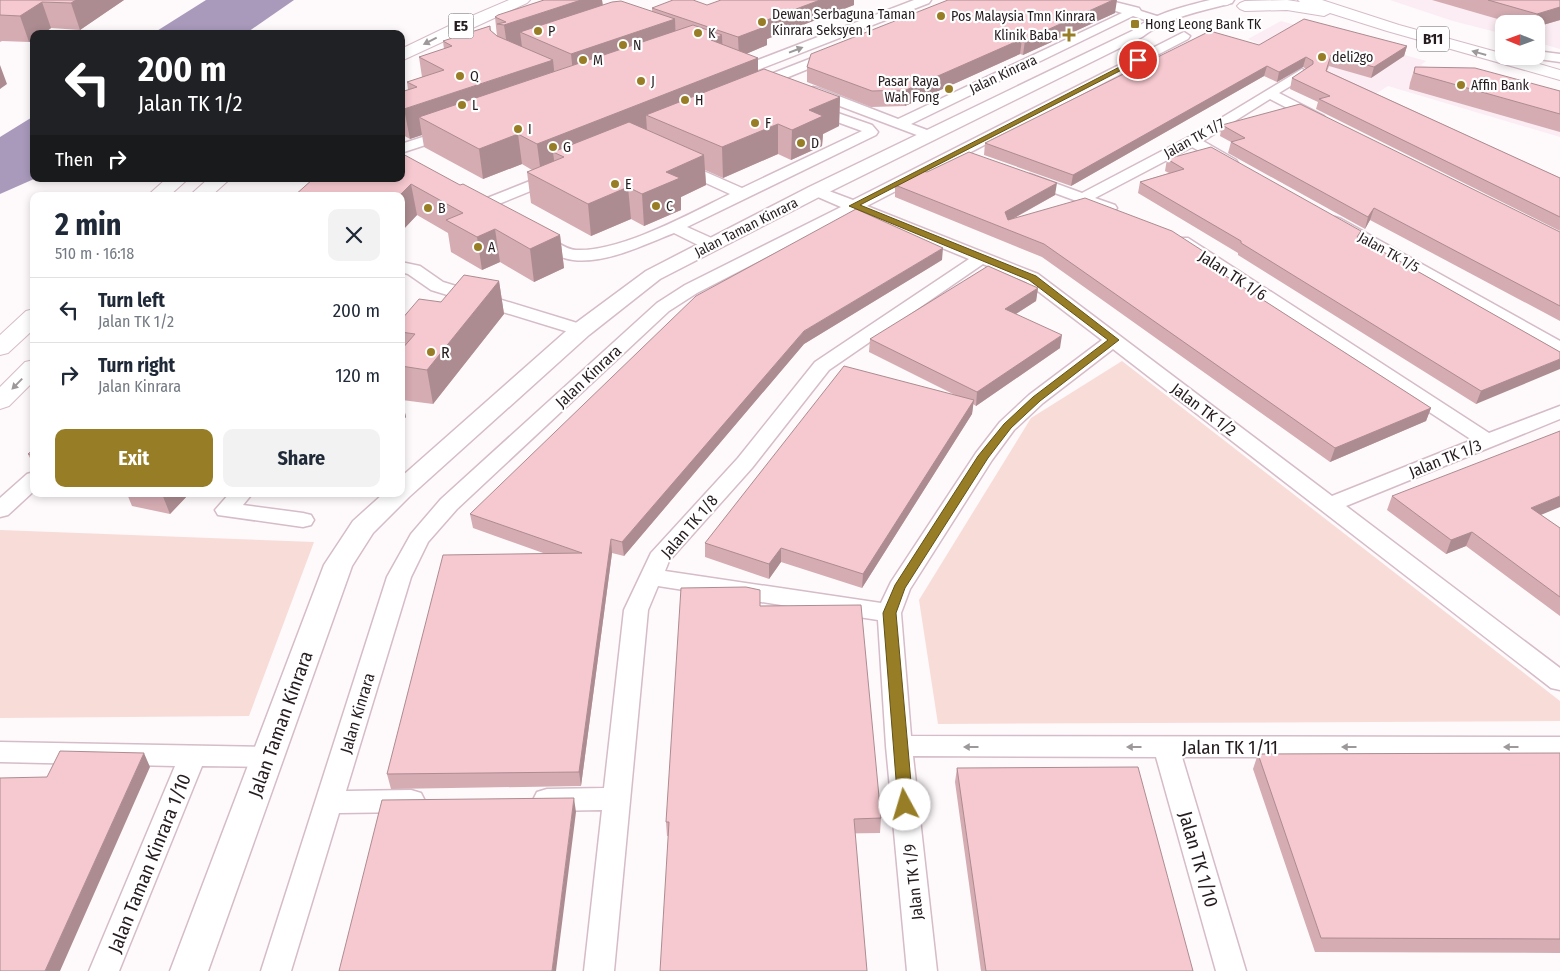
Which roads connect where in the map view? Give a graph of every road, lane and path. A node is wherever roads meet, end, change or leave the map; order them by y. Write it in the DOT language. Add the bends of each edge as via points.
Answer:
graph roads {
  1 [pos="486,0"];
  2 [pos="522,0"];
  3 [pos="925,0"];
  4 [pos="1095,0"];
  5 [pos="1226,0"];
  6 [pos="1264,0"];
  7 [pos="1306,0"];
  8 [pos="1351,0"];
  9 [pos="1245,6"];
  10 [pos="1135,11"];
  11 [pos="455,12"];
  12 [pos="1159,20"];
  13 [pos="1393,28"];
  14 [pos="1180,31"];
  15 [pos="1137,34"];
  16 [pos="1495,44"];
  17 [pos="848,48"];
  18 [pos="405,54"];
  19 [pos="1545,56"];
  20 [pos="1545,58"];
  21 [pos="1560,58"];
  22 [pos="734,62"];
  23 [pos="1560,62"];
  24 [pos="750,68"];
  25 [pos="1302,73"];
  26 [pos="1560,75"];
  27 [pos="776,77"];
  28 [pos="1270,94"];
  29 [pos="802,104"];
  30 [pos="899,124"];
  31 [pos="1330,124"];
  32 [pos="465,127"];
  33 [pos="930,136"];
  34 [pos="1192,141"];
  35 [pos="405,148"];
  36 [pos="956,152"];
  37 [pos="666,160"];
  38 [pos="983,162"];
  39 [pos="1241,169"];
  40 [pos="569,171"];
  41 [pos="1010,172"];
  42 [pos="174,182"];
  43 [pos="216,182"];
  44 [pos="816,191"];
  45 [pos="162,192"];
  46 [pos="204,192"];
  47 [pos="743,194"];
  48 [pos="461,197"];
  49 [pos="1083,198"];
  50 [pos="853,206"];
  51 [pos="478,207"];
  52 [pos="1129,215"];
  53 [pos="496,216"];
  54 [pos="1324,216"];
  55 [pos="674,227"];
  56 [pos="521,230"];
  57 [pos="1171,235"];
  58 [pos="710,244"];
  59 [pos="983,257"];
  60 [pos="405,268"];
  61 [pos="30,320"];
  62 [pos="581,330"];
  63 [pos="1114,340"];
  64 [pos="0,348"];
  65 [pos="1560,349"];
  66 [pos="30,371"];
  67 [pos="0,401"];
  68 [pos="1560,412"];
  69 [pos="1487,441"];
  70 [pos="30,483"];
  71 [pos="405,487"];
  72 [pos="238,497"];
  73 [pos="395,497"];
  74 [pos="1330,505"];
  75 [pos="0,510"];
  76 [pos="304,520"];
  77 [pos="651,577"];
  78 [pos="889,613"];
  79 [pos="1560,680"];
  80 [pos="899,746"];
  81 [pos="1166,747"];
  82 [pos="1560,747"];
  83 [pos="0,752"];
  84 [pos="193,755"];
  85 [pos="269,757"];
  86 [pos="617,799"];
  87 [pos="518,800"];
  88 [pos="438,801"];
  89 [pos="329,802"];
  90 [pos="104,971"];
  91 [pos="189,971"];
  92 [pos="276,971"];
  93 [pos="599,971"];
  94 [pos="922,971"];
  95 [pos="1231,971"];
  1 -- 11 [label="main road, E5"];
  2 -- 18 [label="main road, E5, one-way"];
  24 -- 3 [label="street, one-way"];
  4 -- 10 [label="street"];
  5 -- 12 [label="street, Jalan Taman Kinrara"];
  6 -- 9 [label="street, Jalan Taman Kinrara"];
  7 -- 13 [label="main road, B11"];
  8 -- 16 [label="main road, B11"];
  9 -- 13 [label="main road" via="1306,7"];
  9 -- 14 [label="street, Jalan Taman Kinrara"];
  10 -- 12 [label="street"];
  10 -- 30 [label="street, Jalan Kinrara"];
  12 -- 14 [label="street"];
  12 -- 15 [label="street, Jalan Taman Kinrara"];
  26 -- 13 [label="main road, B11, one-way"];
  14 -- 15 [label="street, Jalan Taman Kinrara"];
  14 -- 36 [label="street, Jalan Kinrara" via="1076,93"];
  15 -- 33 [label="street, Jalan Taman Kinrara"];
  17 -- 27 [label="street"];
  19 -- 21 [label="street"];
  20 -- 23 [label="main road"];
  22 -- 24 [label="street"];
  24 -- 27 [label="street"];
  25 -- 28 [label="street, Jalan TK 1/7"];
  27 -- 30 [label="street"];
  28 -- 31 [label="street"];
  28 -- 34 [label="street, Jalan TK 1/7"];
  29 -- 47 [label="street" via="867,128 870,132"];
  30 -- 33 [label="street"];
  32 -- 35 [label="street"];
  33 -- 44 [label="street, Jalan Taman Kinrara"];
  34 -- 39 [label="street"];
  34 -- 49 [label="street, Jalan TK 1/7"];
  36 -- 38 [label="street"];
  36 -- 50 [label="street, Jalan Kinrara"];
  37 -- 47 [label="street"];
  40 -- 51 [label="street"];
  41 -- 49 [label="street"];
  42 -- 45 [label="main road"];
  43 -- 46 [label="main road"];
  44 -- 50 [label="street, Jalan TK 1/2"];
  44 -- 58 [label="street, Jalan Taman Kinrara"];
  47 -- 55 [label="street"];
  48 -- 51 [label="street"];
  49 -- 52 [label="street"];
  50 -- 59 [label="street, Jalan TK 1/2"];
  50 -- 89 [label="street, Jalan Kinrara" via="662,307 450,504 419,539 399,577"];
  51 -- 53 [label="street"];
  54 -- 65 [label="street, Jalan TK 1/5"];
  55 -- 56 [label="street" via="611,252 574,255"];
  55 -- 58 [label="street"];
  57 -- 69 [label="street, Jalan TK 1/6"];
  58 -- 62 [label="street, Jalan Taman Kinrara" via="654,275"];
  59 -- 63 [label="street, Jalan TK 1/2" via="1032,278"];
  59 -- 77 [label="street, Jalan TK 1/8" via="822,366 745,463 659,558"];
  60 -- 62 [label="street" via="414,270 431,292"];
  61 -- 64 [label="main road"];
  62 -- 71 [label="street, Jalan Taman Kinrara"];
  63 -- 74 [label="street, Jalan TK 1/2"];
  63 -- 78 [label="street, Jalan TK 1/9" via="1036,399 1008,426 984,456 899,588"];
  66 -- 67 [label="main road, one-way"];
  68 -- 69 [label="street, Jalan TK 1/3"];
  69 -- 74 [label="street, Jalan TK 1/3"];
  70 -- 75 [label="street"];
  72 -- 76 [label="street" via="226,510"];
  73 -- 85 [label="street, Jalan Taman Kinrara" via="363,528 338,565"];
  74 -- 79 [label="street, Jalan TK 1/2"];
  77 -- 78 [label="street"];
  77 -- 86 [label="street, Jalan TK 1/8" via="636,610"];
  78 -- 80 [label="street, Jalan TK 1/9"];
  81 -- 80 [label="street, Jalan TK 1/11, one-way"];
  80 -- 94 [label="street, Jalan TK 1/9"];
  82 -- 81 [label="street, Jalan TK 1/11, one-way"];
  81 -- 95 [label="street, Jalan TK 1/10"];
  83 -- 84 [label="street"];
  84 -- 85 [label="street"];
  84 -- 90 [label="street, Jalan Taman Kinrara 1/10"];
  85 -- 91 [label="street, Jalan Taman Kinrara"];
  86 -- 87 [label="street"];
  86 -- 93 [label="street, Jalan TK 1/8"];
  88 -- 89 [label="street"];
  89 -- 92 [label="street, Jalan Kinrara"];
}
